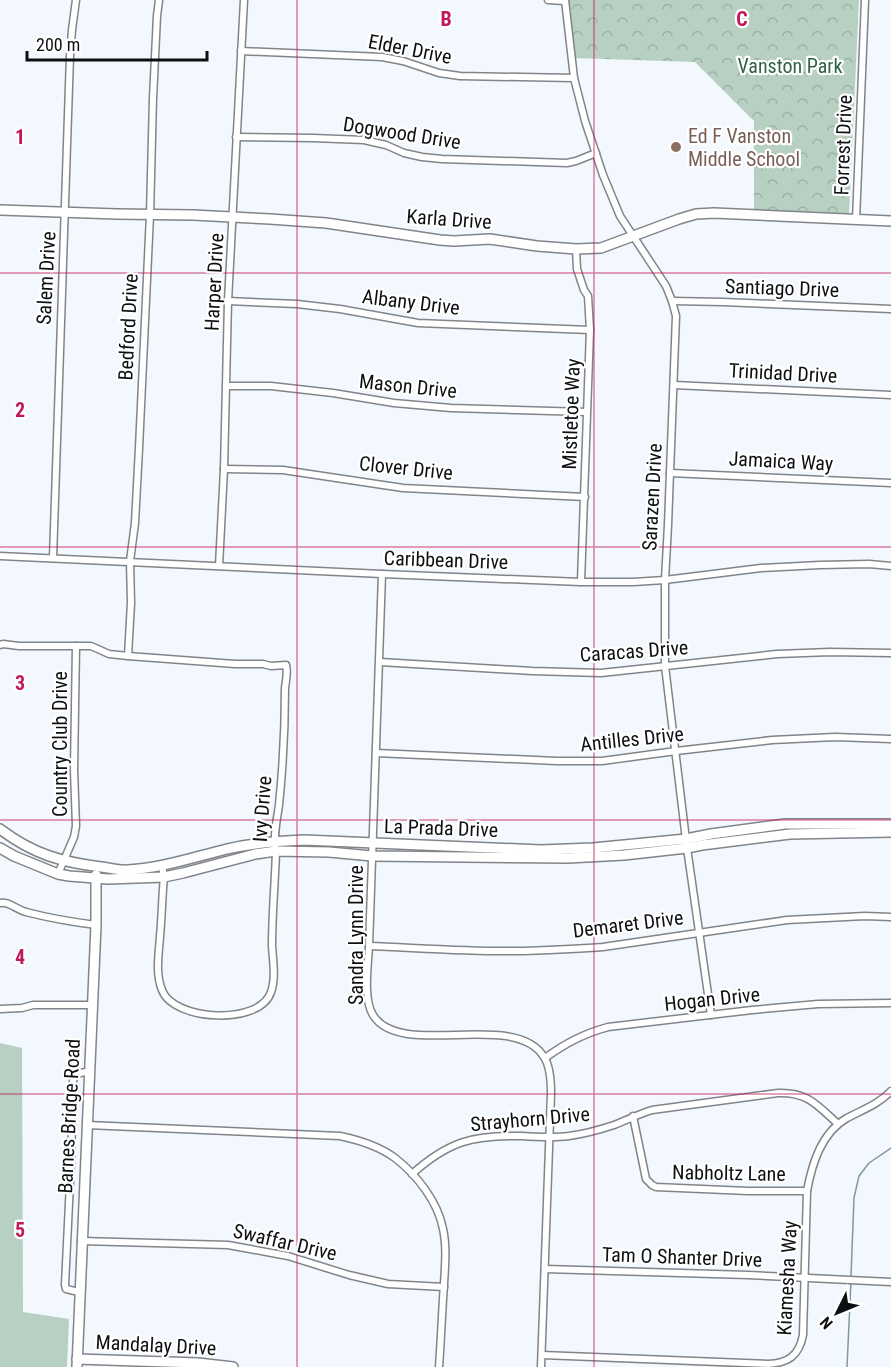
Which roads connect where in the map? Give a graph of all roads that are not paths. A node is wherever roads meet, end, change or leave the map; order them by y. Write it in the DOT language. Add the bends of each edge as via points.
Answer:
graph roads {
  1 [pos="76,0"];
  2 [pos="159,0"];
  3 [pos="244,0"];
  4 [pos="548,0"];
  5 [pos="565,0"];
  6 [pos="865,0"];
  7 [pos="241,51"];
  8 [pos="574,78"];
  9 [pos="236,137"];
  10 [pos="596,153"];
  11 [pos="0,210"];
  12 [pos="66,212"];
  13 [pos="150,215"];
  14 [pos="233,218"];
  15 [pos="856,220"];
  16 [pos="891,221"];
  17 [pos="634,236"];
  18 [pos="576,249"];
  19 [pos="228,301"];
  20 [pos="672,302"];
  21 [pos="891,309"];
  22 [pos="590,330"];
  23 [pos="674,385"];
  24 [pos="227,386"];
  25 [pos="891,395"];
  26 [pos="586,412"];
  27 [pos="224,469"];
  28 [pos="670,473"];
  29 [pos="891,483"];
  30 [pos="585,497"];
  31 [pos="0,556"];
  32 [pos="53,558"];
  33 [pos="130,561"];
  34 [pos="219,566"];
  35 [pos="891,566"];
  36 [pos="382,574"];
  37 [pos="665,580"];
  38 [pos="580,582"];
  39 [pos="0,645"];
  40 [pos="76,646"];
  41 [pos="891,653"];
  42 [pos="128,656"];
  43 [pos="380,662"];
  44 [pos="665,666"];
  45 [pos="891,739"];
  46 [pos="676,751"];
  47 [pos="376,753"];
  48 [pos="891,824"];
  49 [pos="875,828"];
  50 [pos="0,829"];
  51 [pos="891,832"];
  52 [pos="274,841"];
  53 [pos="373,843"];
  54 [pos="687,844"];
  55 [pos="0,848"];
  56 [pos="229,849"];
  57 [pos="276,851"];
  58 [pos="372,856"];
  59 [pos="230,860"];
  60 [pos="63,861"];
  61 [pos="162,866"];
  62 [pos="96,867"];
  63 [pos="58,874"];
  64 [pos="164,877"];
  65 [pos="96,879"];
  66 [pos="0,903"];
  67 [pos="891,917"];
  68 [pos="96,926"];
  69 [pos="698,932"];
  70 [pos="369,946"];
  71 [pos="891,1003"];
  72 [pos="92,1005"];
  73 [pos="0,1009"];
  74 [pos="711,1015"];
  75 [pos="545,1058"];
  76 [pos="89,1072"];
  77 [pos="891,1091"];
  78 [pos="633,1116"];
  79 [pos="838,1124"];
  80 [pos="87,1125"];
  81 [pos="549,1137"];
  82 [pos="412,1174"];
  83 [pos="807,1191"];
  84 [pos="81,1241"];
  85 [pos="545,1269"];
  86 [pos="806,1278"];
  87 [pos="891,1282"];
  88 [pos="444,1287"];
  89 [pos="79,1292"];
  90 [pos="542,1355"];
  91 [pos="77,1363"];
  92 [pos="233,1367"];
  93 [pos="439,1367"];
  94 [pos="541,1367"];
  1 -- 12 [label="street, Salem Drive" via="70,56"];
  2 -- 13 [label="street, Bedford Drive"];
  3 -- 7 [label="street, Harper Drive"];
  4 -- 5 [label="street"];
  5 -- 8 [label="street, Sarazen Drive"];
  6 -- 15 [label="street, Forrest Drive"];
  7 -- 8 [label="street, Elder Drive" via="382,57 460,76"];
  7 -- 9 [label="street, Harper Drive"];
  8 -- 10 [label="street, Sarazen Drive"];
  9 -- 10 [label="street, Dogwood Drive" via="364,140 404,153 442,159 567,163"];
  9 -- 14 [label="street, Harper Drive"];
  10 -- 17 [label="street, Sarazen Drive" via="620,216"];
  11 -- 12 [label="main road, Karla Drive"];
  12 -- 13 [label="main road, Karla Drive"];
  12 -- 32 [label="street, Salem Drive"];
  13 -- 14 [label="main road, Karla Drive"];
  13 -- 33 [label="street, Bedford Drive"];
  14 -- 18 [label="main road, Karla Drive" via="326,223 440,240 490,239"];
  14 -- 19 [label="street, Harper Drive"];
  15 -- 16 [label="main road, Karla Drive"];
  15 -- 17 [label="main road, Karla Drive" via="696,214"];
  17 -- 18 [label="main road, Karla Drive" via="601,248"];
  17 -- 20 [label="street, Sarazen Drive"];
  18 -- 22 [label="street, Mistletoe Way" via="577,269 588,296"];
  19 -- 22 [label="street, Albany Drive" via="340,309 418,323"];
  19 -- 24 [label="street, Harper Drive"];
  20 -- 21 [label="street, Santiago Drive"];
  20 -- 23 [label="street, Sarazen Drive" via="676,316"];
  22 -- 26 [label="street, Mistletoe Way"];
  23 -- 25 [label="street, Trinidad Drive"];
  23 -- 28 [label="street, Sarazen Drive"];
  24 -- 26 [label="street, Mason Drive" via="271,386 451,408"];
  24 -- 27 [label="street, Harper Drive"];
  26 -- 30 [label="street, Mistletoe Way"];
  27 -- 30 [label="street, Clover Drive" via="283,470 403,488"];
  27 -- 34 [label="street, Harper Drive"];
  28 -- 29 [label="street, Jamaica Way"];
  28 -- 37 [label="street, Sarazen Drive"];
  30 -- 38 [label="street, Mistletoe Way"];
  31 -- 32 [label="street, Caribbean Drive"];
  32 -- 33 [label="street, Caribbean Drive"];
  33 -- 34 [label="street, Caribbean Drive"];
  33 -- 42 [label="street, Bedford Drive"];
  34 -- 36 [label="street, Caribbean Drive"];
  35 -- 37 [label="street, Caribbean Drive" via="761,568"];
  36 -- 38 [label="street, Caribbean Drive"];
  36 -- 43 [label="street, Sandra Lynn Drive"];
  37 -- 38 [label="street, Caribbean Drive"];
  37 -- 44 [label="street, Sarazen Drive"];
  39 -- 40 [label="street, Ivy Drive"];
  40 -- 42 [label="street, Ivy Drive"];
  40 -- 60 [label="street, Country Club Drive" via="76,826"];
  41 -- 44 [label="street, Caracas Drive" via="777,654"];
  42 -- 52 [label="street, Ivy Drive" via="286,664 286,714"];
  43 -- 44 [label="street, Caracas Drive" via="601,673"];
  43 -- 47 [label="street, Sandra Lynn Drive"];
  44 -- 46 [label="street, Sarazen Drive"];
  45 -- 46 [label="street, Antilles Drive" via="793,739"];
  46 -- 47 [label="street, Antilles Drive" via="602,761"];
  46 -- 54 [label="street, Sarazen Drive"];
  47 -- 53 [label="street, Sandra Lynn Drive"];
  48 -- 49 [label="main road, La Prada Drive"];
  49 -- 51 [label="main road, La Prada Drive"];
  49 -- 54 [label="main road, La Prada Drive"];
  50 -- 60 [label="main road, La Prada Drive"];
  52 -- 53 [label="main road, La Prada Drive"];
  52 -- 56 [label="main road, La Prada Drive"];
  52 -- 57 [label="street, Ivy Drive"];
  53 -- 54 [label="main road, La Prada Drive" via="542,850"];
  53 -- 58 [label="street, Sandra Lynn Drive"];
  54 -- 58 [label="main road, La Prada Drive" via="624,855 568,858"];
  54 -- 69 [label="street, Sarazen Drive"];
  55 -- 63 [label="main road, La Prada Drive"];
  56 -- 59 [label="main road"];
  56 -- 61 [label="main road, La Prada Drive"];
  57 -- 58 [label="main road, La Prada Drive"];
  57 -- 59 [label="main road, La Prada Drive"];
  57 -- 64 [label="street, Ivy Drive" via="271,992 266,1001 245,1013 232,1016 191,1012 169,1001 162,991 158,960"];
  58 -- 70 [label="street, Sandra Lynn Drive"];
  59 -- 64 [label="main road, La Prada Drive"];
  60 -- 62 [label="main road, La Prada Drive"];
  60 -- 63 [label="street, Country Club Drive"];
  61 -- 62 [label="main road, La Prada Drive" via="126,871"];
  61 -- 64 [label="street, Ivy Drive"];
  62 -- 65 [label="main road, Barnes Bridge Road"];
  63 -- 65 [label="main road, La Prada Drive"];
  64 -- 65 [label="main road, La Prada Drive"];
  65 -- 68 [label="main road, Barnes Bridge Road"];
  66 -- 68 [label="street" via="57,920"];
  67 -- 69 [label="street, Demaret Drive" via="788,920"];
  68 -- 72 [label="main road, Barnes Bridge Road"];
  69 -- 70 [label="street, Demaret Drive" via="603,947 475,951"];
  69 -- 74 [label="street, Sarazen Drive"];
  70 -- 75 [label="street, Sandra Lynn Drive" via="370,1010 389,1029 397,1033 519,1038 535,1046"];
  71 -- 74 [label="street, Hogan Drive" via="818,1004"];
  72 -- 73 [label="street"];
  72 -- 76 [label="main road, Barnes Bridge Road"];
  74 -- 75 [label="street, Hogan Drive" via="608,1027 589,1032"];
  75 -- 81 [label="street" via="551,1081"];
  76 -- 80 [label="main road, Barnes Bridge Road"];
  76 -- 89 [label="street" via="77,1074 73,1081 65,1285 70,1291"];
  77 -- 79 [label="street, Kiamesha Way"];
  78 -- 79 [label="street, Strayhorn Drive" via="652,1110 790,1093 811,1100"];
  78 -- 81 [label="street, Strayhorn Drive" via="581,1134"];
  78 -- 83 [label="street, Nabholtz Lane" via="646,1179 656,1187"];
  79 -- 83 [label="street, Kiamesha Way" via="821,1146"];
  80 -- 82 [label="street" via="340,1136 373,1145"];
  80 -- 84 [label="main road, Barnes Bridge Road"];
  81 -- 82 [label="street, Strayhorn Drive" via="473,1138 450,1146"];
  81 -- 85 [label="street"];
  82 -- 88 [label="street" via="436,1207 443,1230"];
  83 -- 86 [label="street, Kiamesha Way"];
  84 -- 88 [label="street, Swaffar Drive" via="228,1245 288,1256 388,1284"];
  84 -- 89 [label="main road, Barnes Bridge Road"];
  85 -- 86 [label="street, Tam O Shanter Drive"];
  85 -- 90 [label="street"];
  86 -- 87 [label="street, Tam O Shanter Drive"];
  86 -- 90 [label="street, Kiamesha Way" via="802,1342 784,1362"];
  88 -- 93 [label="street"];
  89 -- 91 [label="main road, Barnes Bridge Road"];
  90 -- 94 [label="street"];
  91 -- 92 [label="main road, Mandalay Drive" via="198,1363"];
}
